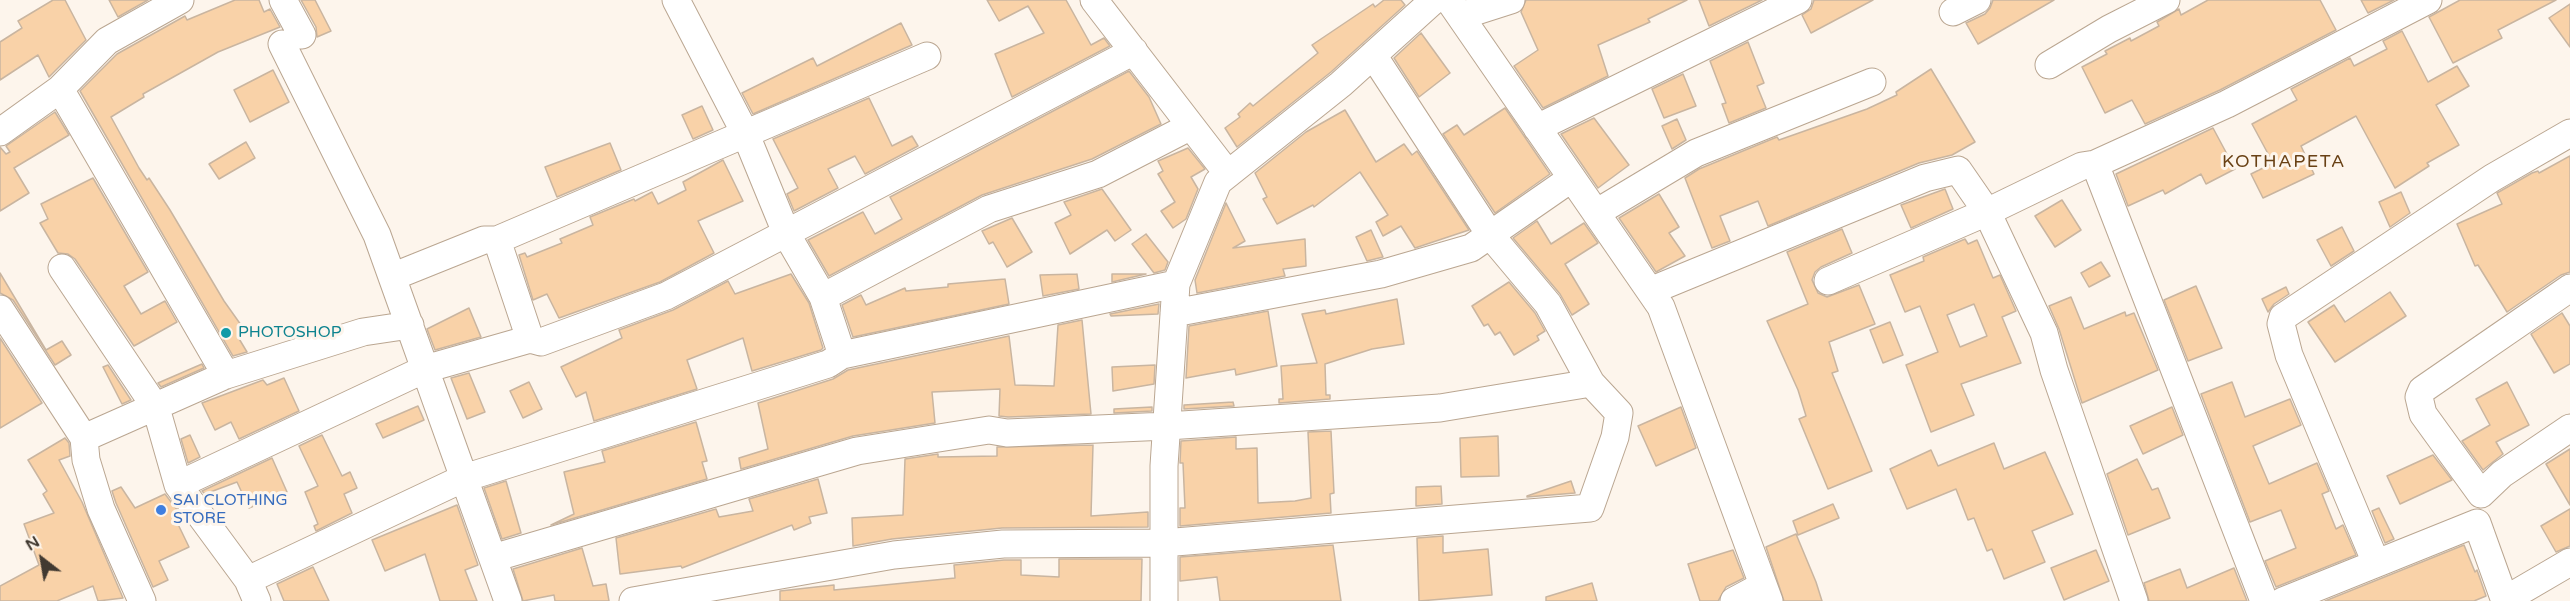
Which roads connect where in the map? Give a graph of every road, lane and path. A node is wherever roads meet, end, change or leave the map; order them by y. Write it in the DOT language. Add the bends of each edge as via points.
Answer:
graph roads {
  1 [pos="180,0"];
  2 [pos="283,0"];
  3 [pos="676,0"];
  4 [pos="1094,0"];
  5 [pos="1434,0"];
  6 [pos="1511,0"];
  7 [pos="1798,0"];
  8 [pos="1977,0"];
  9 [pos="2166,0"];
  10 [pos="2428,0"];
  11 [pos="1455,8"];
  12 [pos="1953,12"];
  13 [pos="1134,51"];
  14 [pos="1373,55"];
  15 [pos="927,56"];
  16 [pos="2049,65"];
  17 [pos="1872,82"];
  18 [pos="60,89"];
  19 [pos="1191,126"];
  20 [pos="1537,128"];
  21 [pos="0,132"];
  22 [pos="2570,133"];
  23 [pos="746,135"];
  24 [pos="2095,164"];
  25 [pos="1228,174"];
  26 [pos="1572,178"];
  27 [pos="1987,212"];
  28 [pos="1596,213"];
  29 [pos="787,235"];
  30 [pos="1491,236"];
  31 [pos="497,240"];
  32 [pos="62,268"];
  33 [pos="392,278"];
  34 [pos="1828,281"];
  35 [pos="1176,284"];
  36 [pos="2570,288"];
  37 [pos="1650,291"];
  38 [pos="823,297"];
  39 [pos="0,309"];
  40 [pos="1174,313"];
  41 [pos="410,326"];
  42 [pos="530,339"];
  43 [pos="842,355"];
  44 [pos="425,369"];
  45 [pos="226,375"];
  46 [pos="1591,383"];
  47 [pos="156,408"];
  48 [pos="1167,426"];
  49 [pos="2570,428"];
  50 [pos="84,438"];
  51 [pos="464,478"];
  52 [pos="178,485"];
  53 [pos="1163,543"];
  54 [pos="493,558"];
  55 [pos="2570,562"];
  56 [pos="2376,563"];
  57 [pos="253,591"];
  58 [pos="1766,593"];
  59 [pos="142,601"];
  60 [pos="508,601"];
  61 [pos="633,601"];
  62 [pos="1164,601"];
  63 [pos="1734,601"];
  64 [pos="2134,601"];
  65 [pos="2264,601"];
  66 [pos="2283,601"];
  67 [pos="2505,601"];
  1 -- 18 [label="street" via="108,41"];
  2 -- 33 [label="street" via="292,40"];
  3 -- 23 [label="street"];
  4 -- 13 [label="street"];
  5 -- 14 [label="street"];
  6 -- 11 [label="street"];
  7 -- 20 [label="street"];
  8 -- 12 [label="street"];
  9 -- 16 [label="street"];
  10 -- 24 [label="street" via="2227,104"];
  11 -- 20 [label="street"];
  13 -- 19 [label="street"];
  13 -- 29 [label="street"];
  14 -- 25 [label="street"];
  14 -- 30 [label="street"];
  15 -- 23 [label="street"];
  17 -- 28 [label="street" via="1696,153"];
  18 -- 21 [label="street"];
  18 -- 45 [label="street"];
  19 -- 25 [label="street"];
  19 -- 38 [label="street" via="1098,174 989,209"];
  20 -- 26 [label="street"];
  22 -- 56 [label="street" via="2493,178 2283,317 2281,324 2289,355"];
  23 -- 29 [label="street"];
  23 -- 31 [label="street"];
  24 -- 27 [label="street" via="2082,166"];
  24 -- 65 [label="street"];
  25 -- 35 [label="street" via="1218,182"];
  26 -- 28 [label="street"];
  26 -- 30 [label="street"];
  27 -- 34 [label="street"];
  27 -- 37 [label="street" via="1958,170 1925,178"];
  27 -- 64 [label="street" via="2044,333"];
  28 -- 37 [label="street"];
  29 -- 38 [label="street"];
  29 -- 42 [label="street" via="666,296 541,342"];
  30 -- 40 [label="street" via="1471,248 1381,274"];
  30 -- 46 [label="street" via="1548,304"];
  31 -- 33 [label="street" via="484,240"];
  31 -- 42 [label="street"];
  32 -- 47 [label="street"];
  33 -- 41 [label="street"];
  35 -- 40 [label="street"];
  35 -- 43 [label="street"];
  36 -- 49 [label="street" via="2422,390 2419,397 2423,414 2481,494 2502,474"];
  37 -- 58 [label="street" via="1661,307"];
  38 -- 43 [label="street"];
  39 -- 50 [label="street"];
  40 -- 48 [label="street"];
  41 -- 44 [label="street"];
  41 -- 45 [label="street" via="363,332"];
  42 -- 44 [label="street"];
  43 -- 51 [label="street" via="828,364"];
  44 -- 51 [label="street"];
  44 -- 52 [label="street"];
  45 -- 47 [label="street"];
  46 -- 48 [label="street" via="1440,408"];
  46 -- 53 [label="street" via="1619,413 1615,437 1590,508"];
  47 -- 50 [label="street"];
  47 -- 52 [label="street"];
  48 -- 53 [label="street"];
  48 -- 54 [label="street" via="1007,433 989,430 857,451"];
  50 -- 59 [label="street" via="86,460 101,509"];
  51 -- 54 [label="street"];
  51 -- 57 [label="street"];
  52 -- 57 [label="street"];
  53 -- 61 [label="street" via="1003,544 905,554"];
  53 -- 62 [label="street"];
  54 -- 60 [label="street"];
  55 -- 67 [label="street"];
  56 -- 66 [label="street"];
  56 -- 67 [label="street" via="2477,523"];
  58 -- 63 [label="street"];
}
